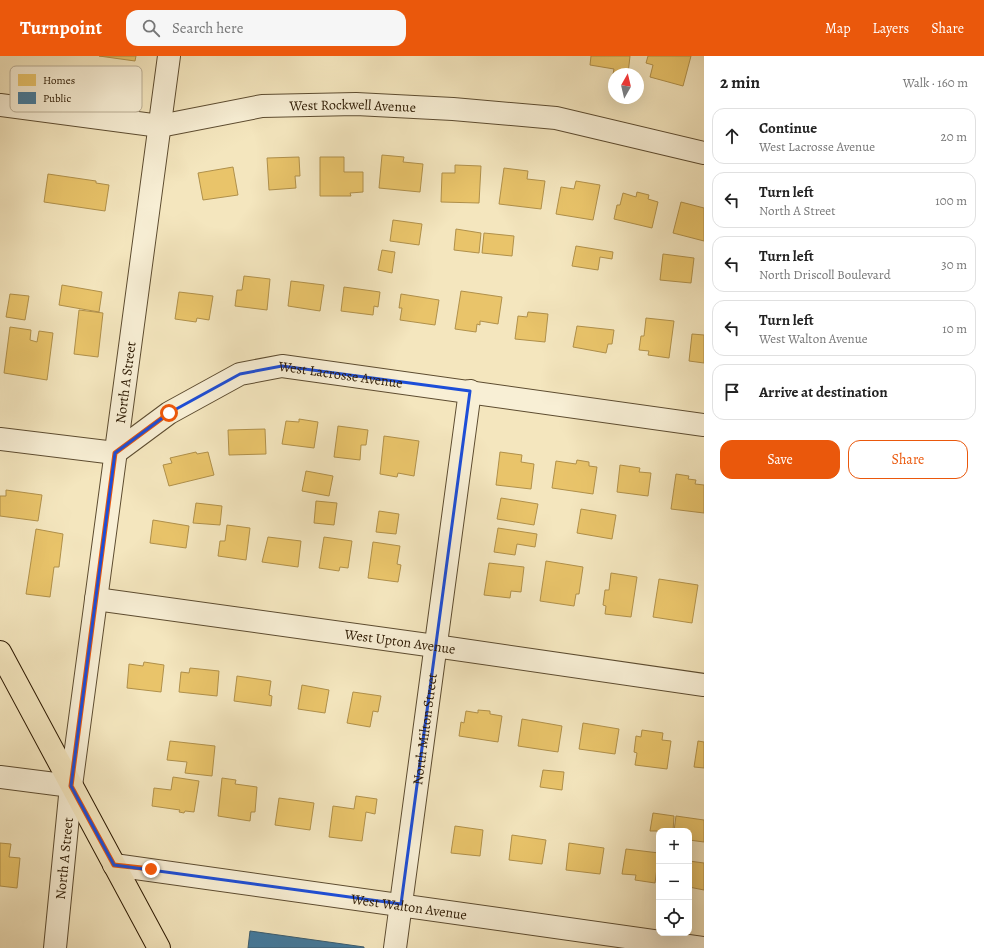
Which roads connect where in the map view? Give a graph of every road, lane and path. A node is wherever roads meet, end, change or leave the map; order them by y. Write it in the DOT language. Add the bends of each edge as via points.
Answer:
graph roads {
  1 [pos="169,56"];
  2 [pos="0,106"];
  3 [pos="10,107"];
  4 [pos="48,112"];
  5 [pos="160,126"];
  6 [pos="704,153"];
  7 [pos="470,391"];
  8 [pos="704,425"];
  9 [pos="0,438"];
  10 [pos="115,453"];
  11 [pos="96,599"];
  12 [pos="435,646"];
  13 [pos="0,652"];
  14 [pos="704,685"];
  15 [pos="0,777"];
  16 [pos="71,786"];
  17 [pos="114,865"];
  18 [pos="401,904"];
  19 [pos="55,948"];
  20 [pos="159,948"];
  21 [pos="395,948"];
  22 [pos="704,948"];
  1 -- 5 [label="street, North A Street"];
  2 -- 3 [label="street, West Rockwell Avenue"];
  4 -- 5 [label="street, West Rockwell Avenue"];
  5 -- 6 [label="street, West Rockwell Avenue" via="262,106 356,104 556,118"];
  5 -- 10 [label="street, North A Street"];
  7 -- 8 [label="street, West Lacrosse Avenue"];
  7 -- 10 [label="street, West Lacrosse Avenue" via="282,366 240,374 169,413"];
  7 -- 12 [label="street, North Milton Street"];
  9 -- 10 [label="street"];
  10 -- 11 [label="street, North A Street"];
  11 -- 12 [label="street, West Upton Avenue"];
  11 -- 16 [label="street, North A Street"];
  12 -- 14 [label="street, West Upton Avenue"];
  12 -- 18 [label="street, North Milton Street"];
  13 -- 16 [label="main road"];
  15 -- 16 [label="street"];
  16 -- 17 [label="main road"];
  16 -- 19 [label="street, North A Street"];
  17 -- 18 [label="street, West Walton Avenue"];
  17 -- 20 [label="main road"];
  18 -- 21 [label="street, North Milton Street"];
  18 -- 22 [label="street, West Walton Avenue"];
}
